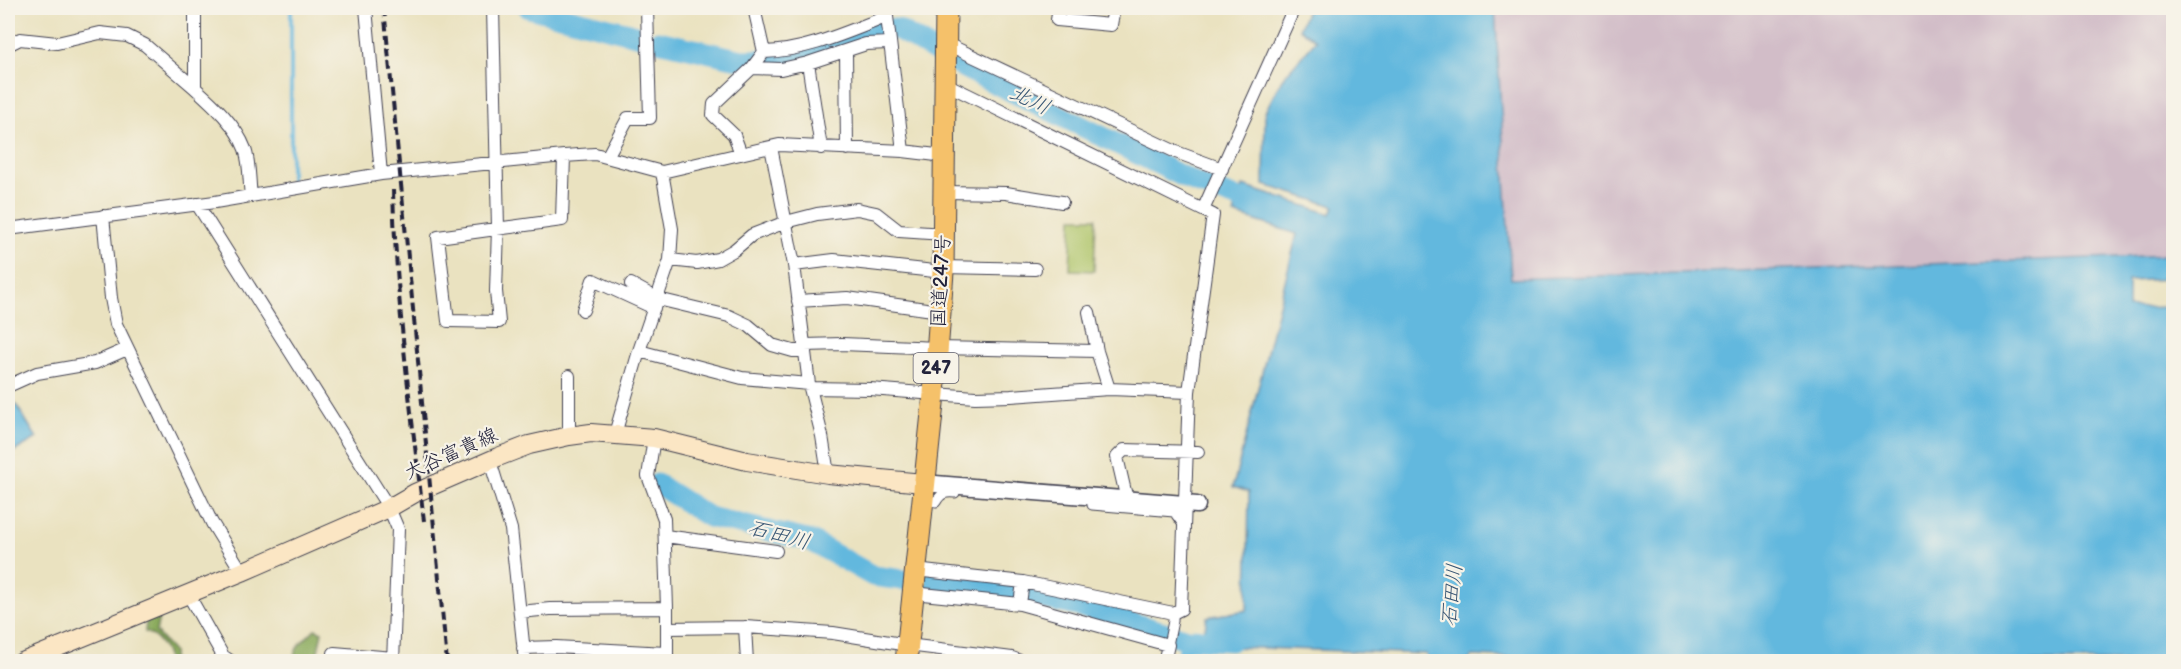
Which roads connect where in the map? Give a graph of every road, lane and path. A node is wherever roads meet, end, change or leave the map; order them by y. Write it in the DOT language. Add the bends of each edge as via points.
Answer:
graph roads {
  1 [pos="195,8"];
  2 [pos="366,8"];
  3 [pos="493,8"];
  4 [pos="647,8"];
  5 [pos="754,8"];
  6 [pos="946,8"];
  7 [pos="1059,8"];
  8 [pos="1114,8"];
  9 [pos="1294,8"];
  10 [pos="886,12"];
  11 [pos="889,43"];
  12 [pos="947,44"];
  13 [pos="8,45"];
  14 [pos="764,52"];
  15 [pos="846,52"];
  16 [pos="808,63"];
  17 [pos="752,68"];
  18 [pos="946,79"];
  19 [pos="195,88"];
  20 [pos="771,147"];
  21 [pos="821,148"];
  22 [pos="847,149"];
  23 [pos="903,151"];
  24 [pos="741,154"];
  25 [pos="564,156"];
  26 [pos="945,156"];
  27 [pos="607,157"];
  28 [pos="496,161"];
  29 [pos="662,172"];
  30 [pos="1219,173"];
  31 [pos="381,174"];
  32 [pos="944,192"];
  33 [pos="251,196"];
  34 [pos="1062,202"];
  35 [pos="197,204"];
  36 [pos="1206,205"];
  37 [pos="103,216"];
  38 [pos="786,222"];
  39 [pos="498,228"];
  40 [pos="8,229"];
  41 [pos="944,234"];
  42 [pos="670,260"];
  43 [pos="794,265"];
  44 [pos="943,269"];
  45 [pos="1035,269"];
  46 [pos="631,284"];
  47 [pos="798,301"];
  48 [pos="656,303"];
  49 [pos="583,310"];
  50 [pos="940,310"];
  51 [pos="1089,312"];
  52 [pos="805,348"];
  53 [pos="938,348"];
  54 [pos="127,349"];
  55 [pos="639,351"];
  56 [pos="1097,351"];
  57 [pos="569,376"];
  58 [pos="8,386"];
  59 [pos="810,386"];
  60 [pos="1109,389"];
  61 [pos="1189,392"];
  62 [pos="934,394"];
  63 [pos="615,434"];
  64 [pos="569,436"];
  65 [pos="654,438"];
  66 [pos="1192,452"];
  67 [pos="490,461"];
  68 [pos="828,474"];
  69 [pos="947,484"];
  70 [pos="920,493"];
  71 [pos="1127,500"];
  72 [pos="1191,504"];
  73 [pos="389,508"];
  74 [pos="1184,526"];
  75 [pos="665,536"];
  76 [pos="776,551"];
  77 [pos="915,570"];
  78 [pos="242,572"];
  79 [pos="1023,582"];
  80 [pos="913,593"];
  81 [pos="188,594"];
  82 [pos="1020,604"];
  83 [pos="667,608"];
  84 [pos="520,612"];
  85 [pos="1173,613"];
  86 [pos="745,627"];
  87 [pos="667,628"];
  88 [pos="1168,645"];
  89 [pos="524,648"];
  90 [pos="334,653"];
  91 [pos="907,653"];
  92 [pos="667,657"];
  93 [pos="394,660"];
  94 [pos="22,662"];
  95 [pos="232,662"];
  96 [pos="525,662"];
  97 [pos="747,662"];
  98 [pos="1023,662"];
  99 [pos="1164,662"];
  1 -- 19 [label="street"];
  2 -- 31 [label="street"];
  3 -- 28 [label="street"];
  4 -- 27 [label="street" via="650,118 628,118"];
  5 -- 14 [label="street"];
  6 -- 12 [label="highway, 国道247号 / 247"];
  7 -- 8 [label="street" via="1057,20 1111,25"];
  9 -- 30 [label="street"];
  10 -- 11 [label="street"];
  10 -- 14 [label="street" via="843,34 784,52"];
  11 -- 15 [label="street" via="866,44"];
  11 -- 23 [label="street"];
  12 -- 18 [label="highway, 国道247号 / 247"];
  12 -- 30 [label="street"];
  13 -- 19 [label="street" via="20,39 57,43 100,33 127,36 145,45"];
  14 -- 17 [label="street"];
  15 -- 16 [label="street"];
  15 -- 22 [label="street"];
  16 -- 17 [label="street" via="781,69"];
  16 -- 21 [label="street"];
  17 -- 24 [label="street" via="714,104 713,115 734,135"];
  18 -- 26 [label="highway, 国道247号 / 247"];
  18 -- 36 [label="street"];
  19 -- 33 [label="street" via="236,131 245,150"];
  20 -- 21 [label="street"];
  20 -- 24 [label="street"];
  20 -- 38 [label="street"];
  21 -- 22 [label="street"];
  22 -- 23 [label="street"];
  23 -- 26 [label="street"];
  24 -- 29 [label="street"];
  25 -- 27 [label="street"];
  25 -- 28 [label="street"];
  25 -- 39 [label="street" via="562,220"];
  26 -- 32 [label="highway, 国道247号 / 247"];
  27 -- 29 [label="street"];
  28 -- 31 [label="street"];
  28 -- 39 [label="street"];
  29 -- 42 [label="street" via="672,229"];
  30 -- 36 [label="street"];
  31 -- 33 [label="street"];
  32 -- 34 [label="street" via="1006,193"];
  32 -- 41 [label="highway, 国道247号 / 247"];
  33 -- 35 [label="street"];
  35 -- 37 [label="street"];
  35 -- 73 [label="street"];
  36 -- 61 [label="street" via="1213,215"];
  37 -- 40 [label="street"];
  37 -- 54 [label="street" via="111,298 116,324"];
  38 -- 41 [label="street" via="857,209 876,213 899,231"];
  38 -- 42 [label="street" via="752,235 718,259 697,263"];
  38 -- 43 [label="street"];
  39 -- 39 [label="street" via="438,237 448,321 499,322"];
  41 -- 44 [label="highway, 国道247号 / 247"];
  42 -- 48 [label="street"];
  43 -- 44 [label="street" via="834,260"];
  43 -- 47 [label="street"];
  44 -- 45 [label="street"];
  44 -- 50 [label="highway, 国道247号 / 247"];
  46 -- 48 [label="street"];
  47 -- 50 [label="street" via="847,298"];
  47 -- 52 [label="street"];
  48 -- 49 [label="street" via="592,280"];
  48 -- 52 [label="street" via="729,316 748,325 772,345 793,351"];
  48 -- 55 [label="street"];
  50 -- 53 [label="highway, 国道247号 / 247"];
  51 -- 56 [label="street"];
  52 -- 53 [label="street" via="842,344"];
  52 -- 59 [label="street"];
  53 -- 56 [label="street"];
  53 -- 62 [label="highway, 国道247号 / 247"];
  54 -- 58 [label="street" via="96,363 38,373"];
  54 -- 78 [label="street" via="212,523"];
  55 -- 59 [label="street" via="742,378"];
  55 -- 63 [label="street"];
  56 -- 60 [label="street"];
  57 -- 64 [label="street"];
  59 -- 62 [label="street"];
  59 -- 68 [label="street"];
  60 -- 61 [label="street"];
  60 -- 62 [label="street" via="1011,396"];
  61 -- 66 [label="street"];
  62 -- 70 [label="highway, 国道247号 / 247"];
  63 -- 64 [label="main road, 大谷富貴線"];
  63 -- 65 [label="main road, 大谷富貴線"];
  64 -- 67 [label="main road, 大谷富貴線"];
  65 -- 68 [label="main road, 大谷富貴線" via="747,461"];
  65 -- 75 [label="street" via="648,476 664,519"];
  66 -- 71 [label="street" via="1124,450 1118,457"];
  66 -- 72 [label="street"];
  67 -- 73 [label="main road, 大谷富貴線"];
  67 -- 84 [label="street" via="511,529"];
  68 -- 70 [label="main road, 大谷富貴線"];
  69 -- 70 [label="street"];
  69 -- 71 [label="street"];
  69 -- 74 [label="street" via="1174,512"];
  70 -- 77 [label="highway, 国道247号 / 247"];
  71 -- 72 [label="street"];
  72 -- 74 [label="street"];
  73 -- 78 [label="main road, 大谷富貴線"];
  73 -- 93 [label="street" via="398,529"];
  74 -- 85 [label="street" via="1181,609"];
  75 -- 76 [label="street"];
  75 -- 83 [label="street"];
  77 -- 79 [label="street"];
  77 -- 80 [label="highway, 国道247号 / 247"];
  78 -- 81 [label="main road, 大谷富貴線"];
  79 -- 82 [label="street"];
  79 -- 85 [label="street"];
  80 -- 82 [label="street"];
  80 -- 91 [label="highway, 国道247号 / 247"];
  81 -- 94 [label="main road, 大谷富貴線"];
  81 -- 95 [label="street" via="223,656"];
  82 -- 88 [label="street"];
  83 -- 84 [label="street"];
  83 -- 87 [label="street"];
  84 -- 89 [label="street"];
  85 -- 88 [label="street"];
  86 -- 87 [label="street"];
  86 -- 91 [label="street" via="833,633"];
  86 -- 97 [label="street"];
  87 -- 92 [label="street"];
  88 -- 99 [label="street"];
  89 -- 92 [label="street" via="556,647"];
  89 -- 96 [label="street"];
  90 -- 93 [label="street"];
  91 -- 98 [label="street" via="1012,657"];
}
